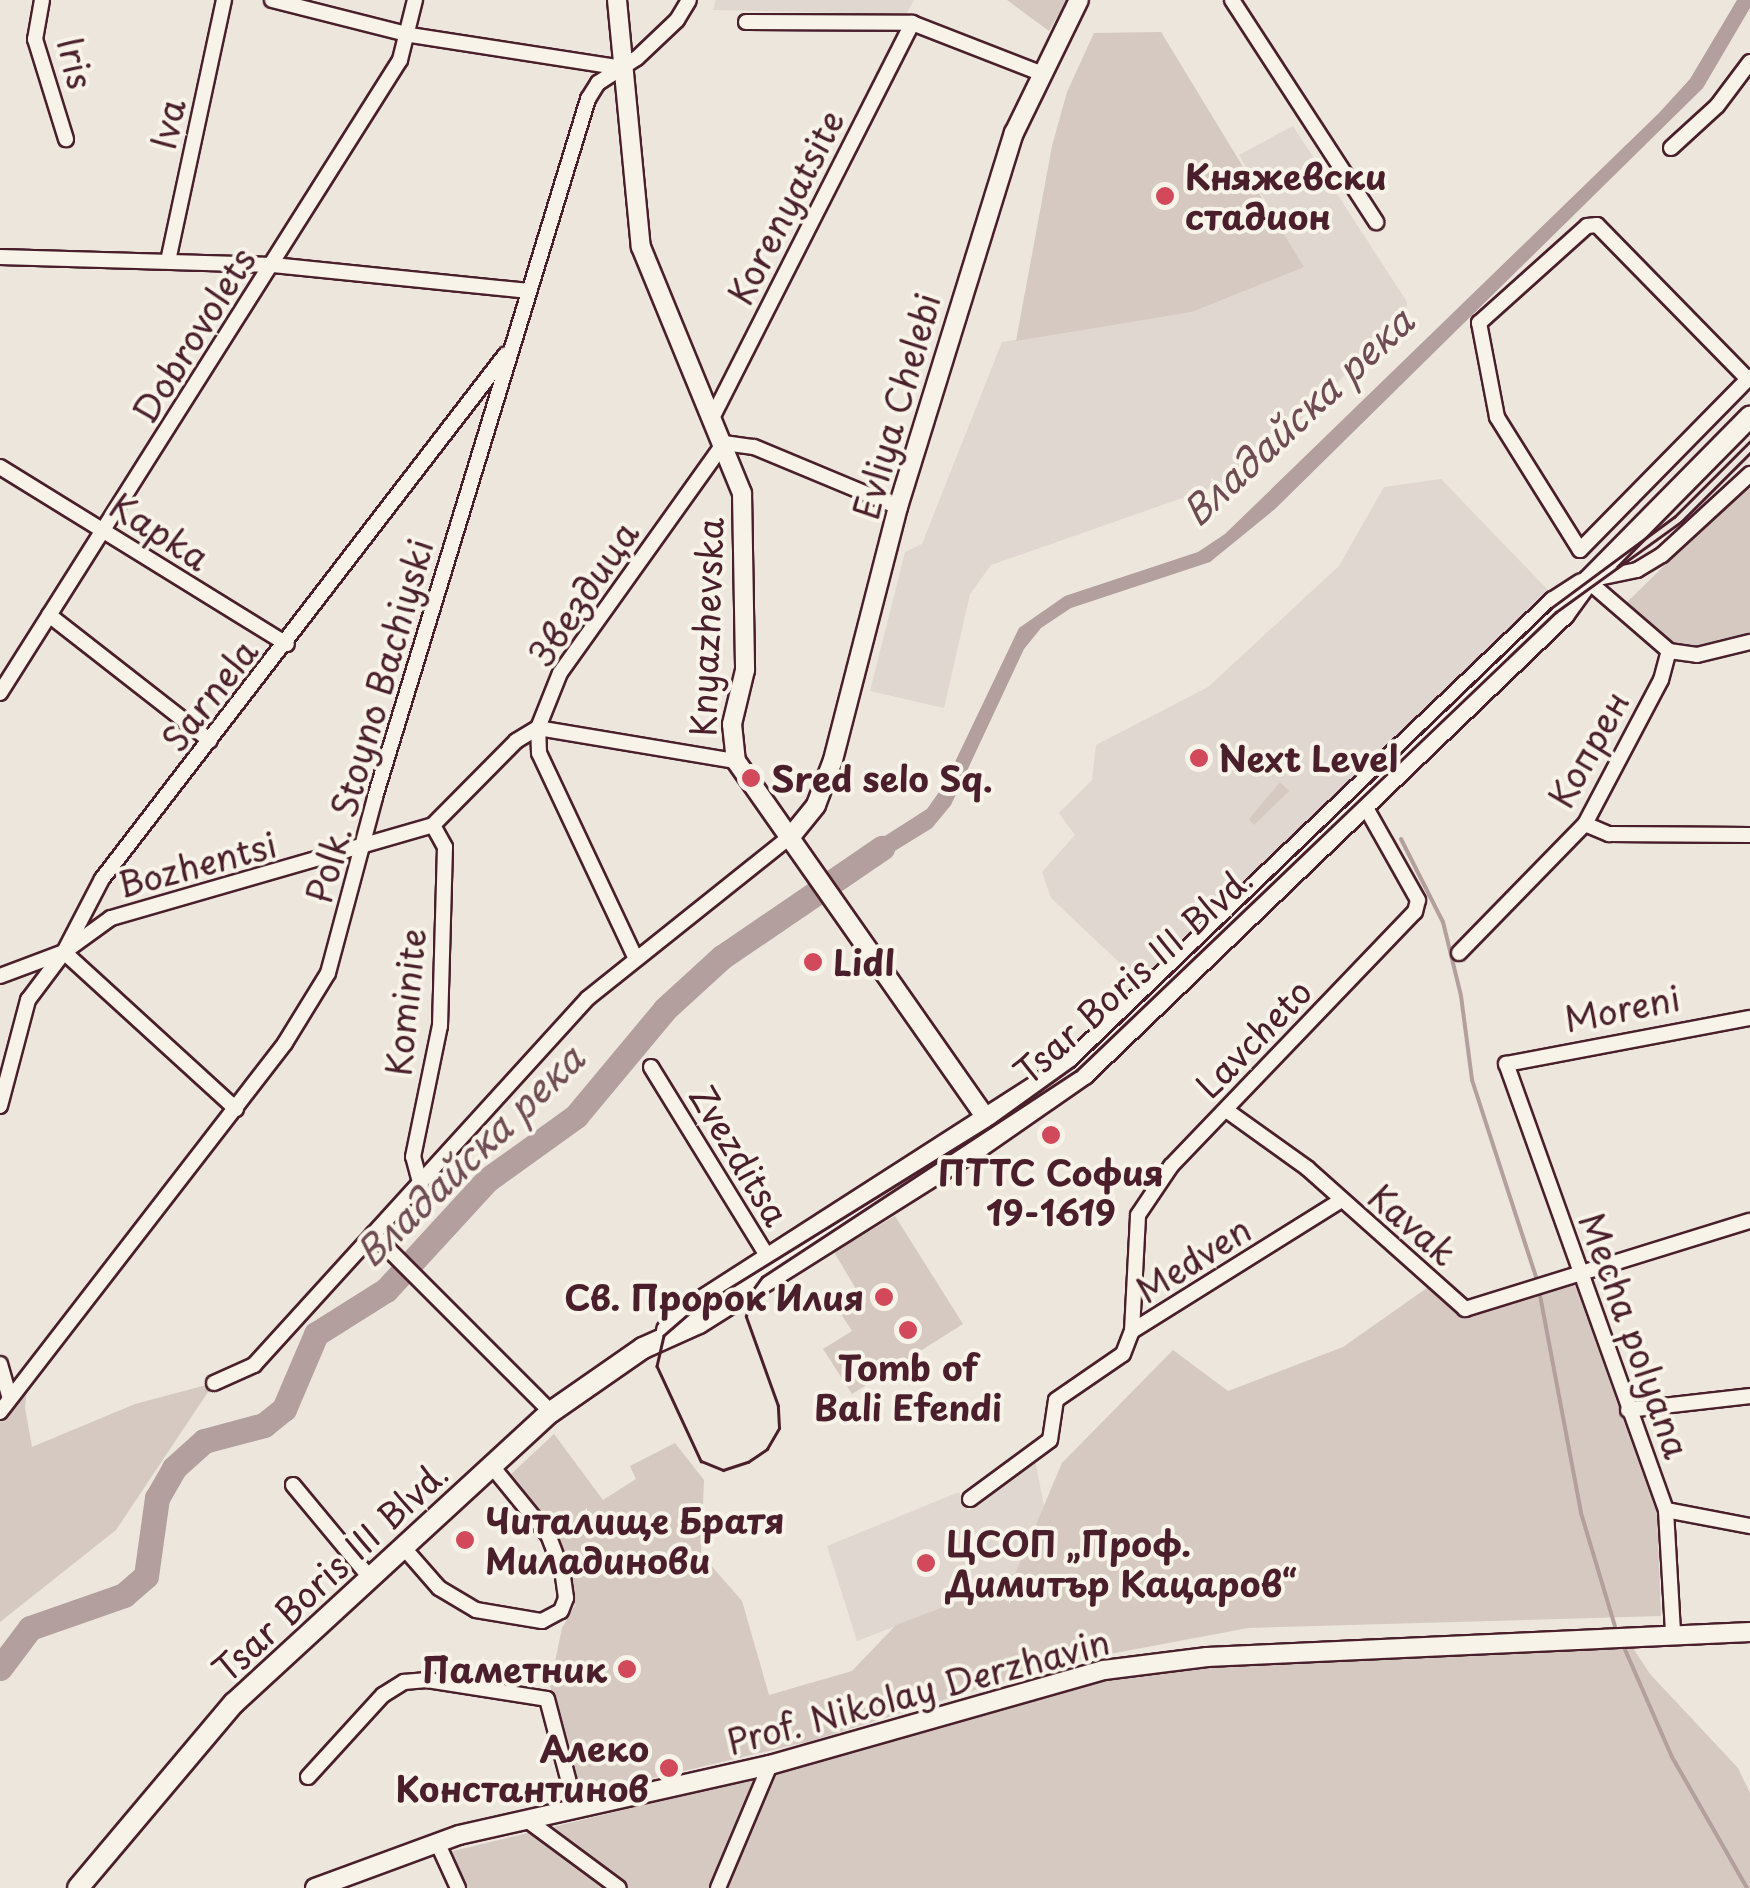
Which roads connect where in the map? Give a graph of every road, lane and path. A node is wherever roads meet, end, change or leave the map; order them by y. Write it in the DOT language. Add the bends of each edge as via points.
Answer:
graph roads {
  1 [pos="42,0"];
  2 [pos="224,0"];
  3 [pos="272,0"];
  4 [pos="415,0"];
  5 [pos="617,0"];
  6 [pos="688,0"];
  7 [pos="1079,0"];
  8 [pos="1232,0"];
  9 [pos="746,22"];
  10 [pos="912,23"];
  11 [pos="410,35"];
  12 [pos="1750,62"];
  13 [pos="622,68"];
  14 [pos="1040,72"];
  15 [pos="66,139"];
  16 [pos="1670,148"];
  17 [pos="1376,222"];
  18 [pos="0,258"];
  19 [pos="168,261"];
  20 [pos="273,265"];
  21 [pos="527,291"];
  22 [pos="512,346"];
  23 [pos="1749,378"];
  24 [pos="712,418"];
  25 [pos="1750,418"];
  26 [pos="724,443"];
  27 [pos="0,467"];
  28 [pos="1750,474"];
  29 [pos="898,508"];
  30 [pos="104,530"];
  31 [pos="1580,550"];
  32 [pos="1588,581"];
  33 [pos="49,614"];
  34 [pos="1750,642"];
  35 [pos="287,644"];
  36 [pos="1669,651"];
  37 [pos="0,692"];
  38 [pos="538,728"];
  39 [pos="210,742"];
  40 [pos="736,761"];
  41 [pos="1364,804"];
  42 [pos="1585,824"];
  43 [pos="433,825"];
  44 [pos="792,834"];
  45 [pos="1750,835"];
  46 [pos="359,850"];
  47 [pos="64,952"];
  48 [pos="1460,952"];
  49 [pos="636,959"];
  50 [pos="0,976"];
  51 [pos="1750,1018"];
  52 [pos="1506,1064"];
  53 [pos="652,1067"];
  54 [pos="0,1106"];
  55 [pos="236,1109"];
  56 [pos="1226,1110"];
  57 [pos="993,1128"];
  58 [pos="421,1186"];
  59 [pos="1340,1201"];
  60 [pos="1750,1222"];
  61 [pos="378,1239"];
  62 [pos="773,1266"];
  63 [pos="1580,1270"];
  64 [pos="1132,1331"];
  65 [pos="0,1364"];
  66 [pos="214,1383"];
  67 [pos="1750,1396"];
  68 [pos="10,1398"];
  69 [pos="1628,1410"];
  70 [pos="0,1412"];
  71 [pos="551,1412"];
  72 [pos="491,1466"];
  73 [pos="293,1485"];
  74 [pos="970,1499"];
  75 [pos="1666,1510"];
  76 [pos="1750,1526"];
  77 [pos="404,1548"];
  78 [pos="371,1579"];
  79 [pos="1673,1632"];
  80 [pos="1750,1632"];
  81 [pos="770,1766"];
  82 [pos="308,1777"];
  83 [pos="576,1809"];
  84 [pos="527,1820"];
  85 [pos="437,1842"];
  86 [pos="78,1888"];
  87 [pos="315,1888"];
  88 [pos="458,1888"];
  89 [pos="619,1888"];
  90 [pos="718,1888"];
  1 -- 15 [label="street, Iris" via="35,39"];
  2 -- 19 [label="street, Iva"];
  3 -- 11 [label="street"];
  4 -- 11 [label="street, Dobrovolets"];
  5 -- 13 [label="street, Knyazhevska"];
  6 -- 13 [label="street, Polk. Stoyno Bachiyski" via="676,20"];
  7 -- 14 [label="street, Evliya Chelebi"];
  8 -- 17 [label="street"];
  9 -- 10 [label="street"];
  10 -- 14 [label="street"];
  10 -- 24 [label="street, Korenyatsite"];
  11 -- 13 [label="street"];
  11 -- 20 [label="street, Dobrovolets"];
  12 -- 16 [label="street" via="1717,106"];
  13 -- 21 [label="street, Polk. Stoyno Bachiyski" via="598,83 588,99"];
  13 -- 24 [label="street, Knyazhevska" via="641,247"];
  14 -- 29 [label="street, Evliya Chelebi" via="1014,134"];
  18 -- 19 [label="street"];
  19 -- 20 [label="street"];
  20 -- 21 [label="street"];
  20 -- 30 [label="street, Dobrovolets"];
  21 -- 22 [label="street, Polk. Stoyno Bachiyski"];
  22 -- 35 [label="street, Sarnela"];
  22 -- 46 [label="street, Polk. Stoyno Bachiyski"];
  23 -- 31 [label="street"];
  23 -- 31 [label="street" via="1597,225 1587,226 1479,322 1497,418"];
  24 -- 26 [label="street, Knyazhevska"];
  25 -- 32 [label="main road, Tsar Boris III Blvd."];
  26 -- 29 [label="street" via="754,447"];
  26 -- 38 [label="street, Звездица" via="560,673"];
  26 -- 40 [label="street, Knyazhevska" via="746,516 744,670 731,739"];
  27 -- 30 [label="street, Kapka"];
  28 -- 32 [label="street, Tsar Boris III Blvd." via="1662,555 1637,570"];
  29 -- 44 [label="street, Evliya Chelebi" via="829,772 816,805"];
  30 -- 33 [label="street, Dobrovolets"];
  30 -- 35 [label="street, Kapka"];
  31 -- 32 [label="street"];
  32 -- 36 [label="street"];
  32 -- 41 [label="main road, Tsar Boris III Blvd." via="1564,614"];
  32 -- 57 [label="main road, Tsar Boris III Blvd." via="1554,602 1070,1065"];
  33 -- 37 [label="street, Dobrovolets"];
  33 -- 39 [label="street"];
  34 -- 36 [label="street" via="1697,655"];
  35 -- 39 [label="street, Sarnela"];
  36 -- 42 [label="street, Копрен" via="1661,680"];
  38 -- 40 [label="street"];
  38 -- 43 [label="street, Bozhentsi" via="516,741"];
  38 -- 49 [label="street" via="539,754"];
  39 -- 47 [label="street, Sarnela" via="102,879"];
  40 -- 44 [label="street, Knyazhevska"];
  41 -- 56 [label="street, Lavcheto" via="1418,900 1416,912"];
  41 -- 57 [label="main road, Tsar Boris III Blvd." via="1084,1074"];
  42 -- 45 [label="street" via="1610,834"];
  42 -- 48 [label="street, Копрен"];
  43 -- 46 [label="street, Bozhentsi"];
  43 -- 58 [label="street, Kominite" via="446,847 440,1026 413,1157"];
  44 -- 49 [label="street"];
  44 -- 57 [label="street, Knyazhevska"];
  46 -- 47 [label="street, Bozhentsi" via="111,918"];
  46 -- 55 [label="street, Polk. Stoyno Bachiyski" via="328,973"];
  47 -- 50 [label="street, Bozhentsi"];
  47 -- 54 [label="street, Sarnela" via="28,1000"];
  47 -- 55 [label="street"];
  49 -- 58 [label="street" via="588,998"];
  51 -- 52 [label="street, Moreni"];
  52 -- 63 [label="street, Mecha polyana"];
  53 -- 62 [label="street, Zvezditsa"];
  55 -- 68 [label="street, Polk. Stoyno Bachiyski"];
  56 -- 59 [label="street, Kavak"];
  56 -- 64 [label="street, Lavcheto" via="1171,1166 1138,1215"];
  57 -- 62 [label="main road, Tsar Boris III Blvd."];
  58 -- 61 [label="street"];
  59 -- 63 [label="street, Kavak" via="1465,1309"];
  59 -- 64 [label="street, Medven"];
  60 -- 63 [label="street, Kavak"];
  61 -- 66 [label="street" via="254,1365"];
  61 -- 71 [label="street"];
  62 -- 71 [label="main road, Tsar Boris III Blvd." via="699,1323 659,1338"];
  63 -- 69 [label="street, Mecha polyana"];
  64 -- 74 [label="street, Medven" via="1123,1354 1056,1400 1050,1440"];
  65 -- 68 [label="street"];
  67 -- 69 [label="street"];
  68 -- 70 [label="street, Polk. Stoyno Bachiyski"];
  69 -- 75 [label="street, Mecha polyana"];
  71 -- 72 [label="main road, Tsar Boris III Blvd."];
  72 -- 77 [label="main road, Tsar Boris III Blvd."];
  72 -- 77 [label="street" via="548,1536 562,1570 561,1611 542,1622 476,1610 440,1588"];
  73 -- 78 [label="street"];
  75 -- 76 [label="street"];
  75 -- 79 [label="street, Mecha polyana"];
  77 -- 78 [label="main road, Tsar Boris III Blvd."];
  78 -- 86 [label="main road, Tsar Boris III Blvd." via="234,1703"];
  79 -- 80 [label="street, Prof. Nikolay Derzhavin"];
  79 -- 81 [label="street, Prof. Nikolay Derzhavin" via="1208,1657 1104,1670"];
  81 -- 83 [label="street, Prof. Nikolay Derzhavin"];
  81 -- 90 [label="street"];
  82 -- 83 [label="street" via="383,1694 404,1682 427,1680 547,1698"];
  83 -- 84 [label="street, Prof. Nikolay Derzhavin"];
  84 -- 85 [label="street, Prof. Nikolay Derzhavin"];
  84 -- 89 [label="street"];
  85 -- 87 [label="street, Prof. Nikolay Derzhavin"];
  85 -- 88 [label="street"];
}
